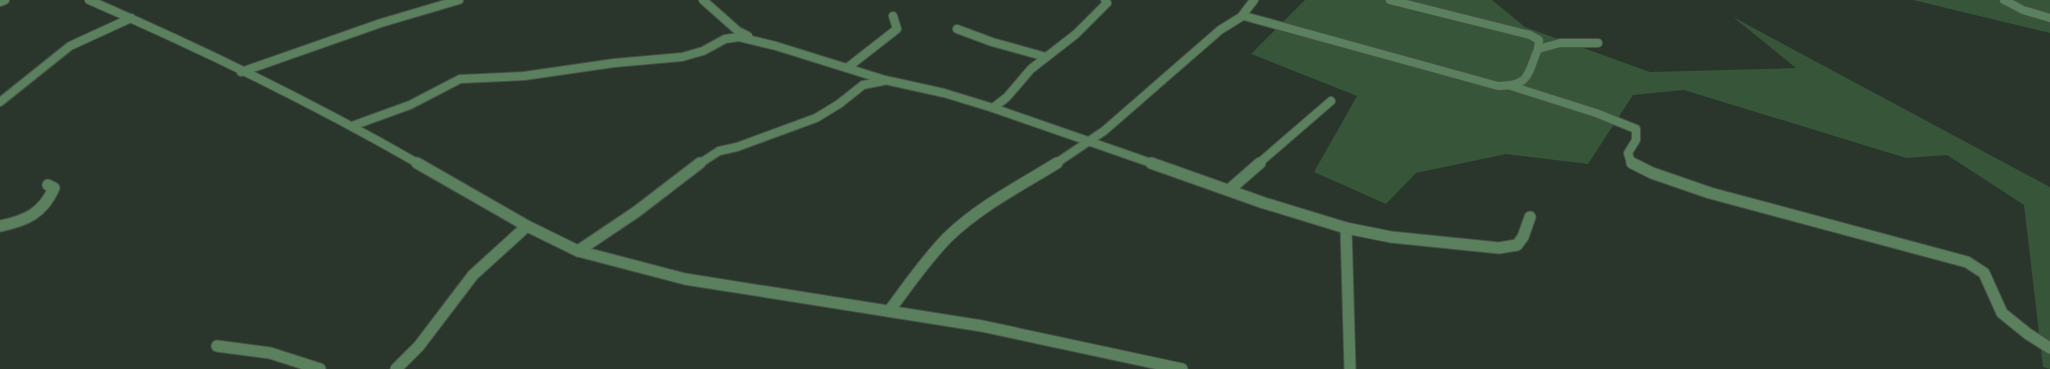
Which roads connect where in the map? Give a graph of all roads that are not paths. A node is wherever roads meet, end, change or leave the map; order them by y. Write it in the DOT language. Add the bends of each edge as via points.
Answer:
graph roads {
  1 [pos="5,0"];
  2 [pos="89,0"];
  3 [pos="459,0"];
  4 [pos="703,0"];
  5 [pos="1104,0"];
  6 [pos="1254,0"];
  7 [pos="1390,0"];
  8 [pos="2004,0"];
  9 [pos="0,2"];
  10 [pos="893,16"];
  11 [pos="1244,16"];
  12 [pos="131,18"];
  13 [pos="2050,18"];
  14 [pos="957,29"];
  15 [pos="754,39"];
  16 [pos="1598,43"];
  17 [pos="1538,49"];
  18 [pos="1046,57"];
  19 [pos="846,68"];
  20 [pos="241,72"];
  21 [pos="885,80"];
  22 [pos="1511,86"];
  23 [pos="1331,101"];
  24 [pos="0,102"];
  25 [pos="993,108"];
  26 [pos="352,126"];
  27 [pos="1091,142"];
  28 [pos="48,185"];
  29 [pos="1228,190"];
  30 [pos="1530,217"];
  31 [pos="0,226"];
  32 [pos="527,226"];
  33 [pos="1346,228"];
  34 [pos="578,251"];
  35 [pos="888,311"];
  36 [pos="217,346"];
  37 [pos="2050,348"];
  38 [pos="320,369"];
  39 [pos="396,369"];
  40 [pos="1182,369"];
  41 [pos="1350,369"];
  1 -- 9 [label="street"];
  2 -- 12 [label="street"];
  3 -- 20 [label="street" via="381,23"];
  4 -- 15 [label="street" via="738,31"];
  5 -- 18 [label="street" via="1107,3 1076,34"];
  6 -- 11 [label="street" via="1245,10"];
  7 -- 17 [label="street" via="1530,35 1539,40"];
  8 -- 13 [label="street" via="2023,10"];
  10 -- 19 [label="street" via="897,29"];
  11 -- 22 [label="street" via="1498,86"];
  11 -- 27 [label="street" via="1220,30 1200,51"];
  12 -- 20 [label="street"];
  12 -- 24 [label="street" via="70,46"];
  14 -- 18 [label="street"];
  15 -- 19 [label="street"];
  15 -- 26 [label="street" via="730,38 703,51 671,58 524,76 460,79 410,105"];
  16 -- 17 [label="street" via="1555,44"];
  17 -- 22 [label="street" via="1525,80 1521,84"];
  18 -- 25 [label="street"];
  19 -- 21 [label="street"];
  20 -- 26 [label="street"];
  21 -- 25 [label="street" via="944,93"];
  21 -- 34 [label="street" via="863,85 816,118 737,147 719,151"];
  22 -- 37 [label="street" via="1636,129 1636,140 1628,153 1631,163 1652,174 1710,193 1967,262 1984,273 2002,313"];
  23 -- 29 [label="street"];
  25 -- 27 [label="street"];
  26 -- 32 [label="street"];
  27 -- 29 [label="street"];
  27 -- 35 [label="street" via="1032,177 959,227 931,255"];
  28 -- 31 [label="street" via="54,188 43,207 27,220"];
  29 -- 33 [label="street"];
  30 -- 33 [label="street" via="1523,237 1517,245 1499,248 1390,237"];
  32 -- 34 [label="street"];
  32 -- 39 [label="street" via="473,275 419,346"];
  33 -- 41 [label="street"];
  34 -- 35 [label="street" via="685,279"];
  35 -- 40 [label="street" via="982,326"];
  36 -- 38 [label="street" via="289,356"];
}
